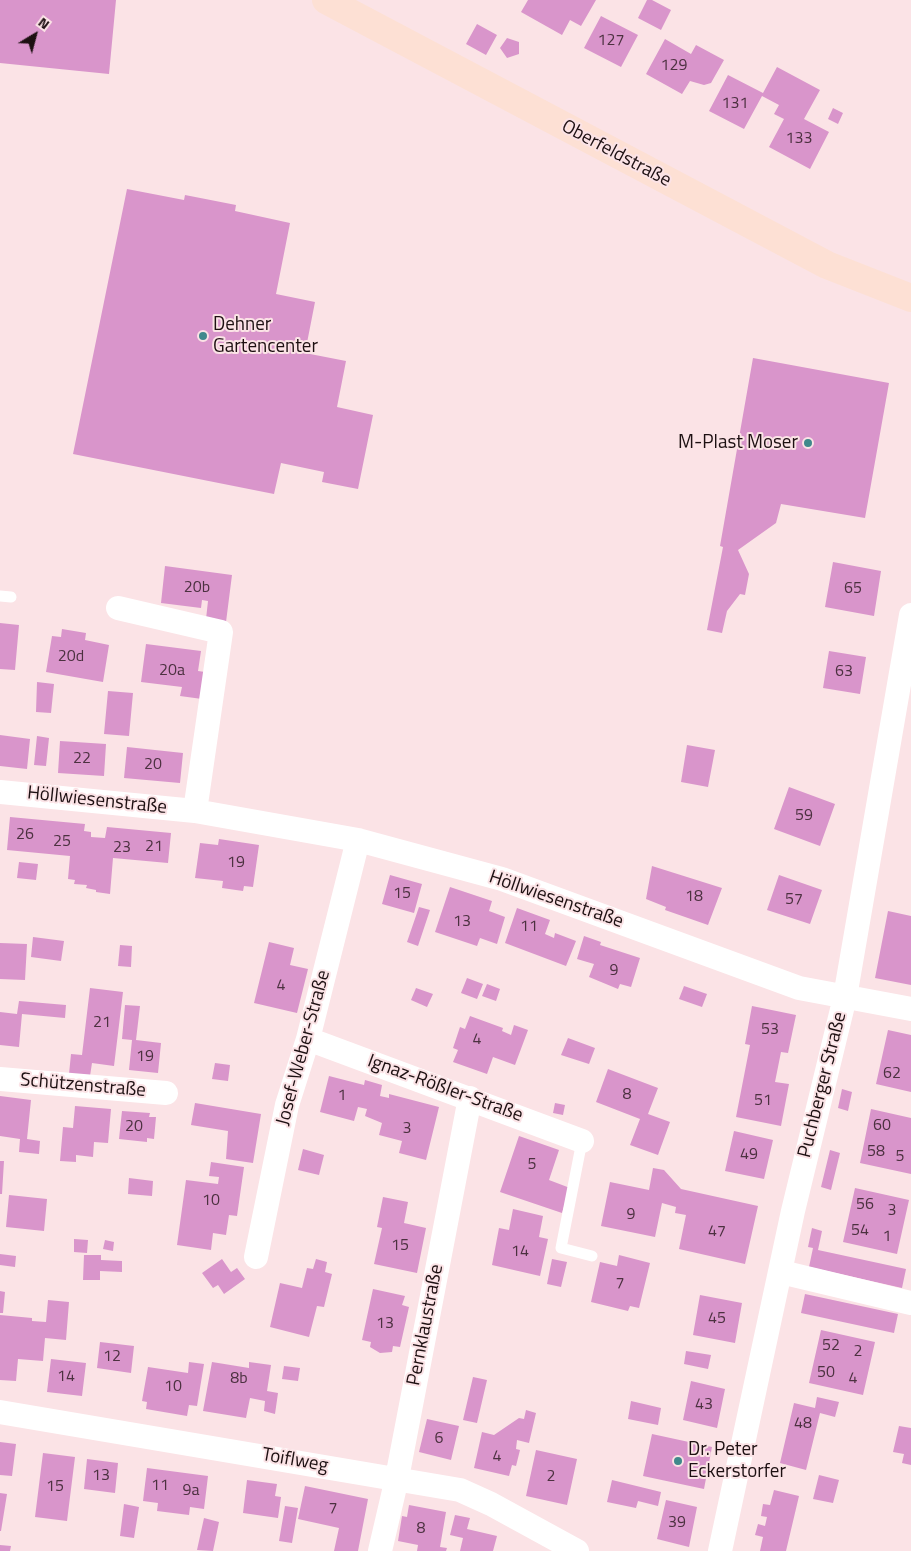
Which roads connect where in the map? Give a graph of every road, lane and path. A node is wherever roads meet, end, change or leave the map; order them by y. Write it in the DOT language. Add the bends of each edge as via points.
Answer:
graph roads {
  1 [pos="326,0"];
  2 [pos="911,298"];
  3 [pos="118,608"];
  4 [pos="911,615"];
  5 [pos="0,792"];
  6 [pos="195,811"];
  7 [pos="358,840"];
  8 [pos="845,997"];
  9 [pos="911,1008"];
  10 [pos="308,1039"];
  11 [pos="0,1079"];
  12 [pos="166,1093"];
  13 [pos="470,1098"];
  14 [pos="582,1141"];
  15 [pos="592,1256"];
  16 [pos="256,1257"];
  17 [pos="781,1272"];
  18 [pos="911,1303"];
  19 [pos="0,1412"];
  20 [pos="397,1478"];
  21 [pos="380,1551"];
  22 [pos="576,1551"];
  23 [pos="720,1551"];
  1 -- 2 [label="main road, Oberfeldstraße" via="827,265"];
  3 -- 6 [label="street" via="221,632"];
  4 -- 8 [label="street, Puchberger Straße"];
  5 -- 6 [label="street, Höllwiesenstraße"];
  6 -- 7 [label="street, Höllwiesenstraße"];
  7 -- 8 [label="street, Höllwiesenstraße" via="502,879 799,988"];
  7 -- 10 [label="street, Josef-Weber-Straße"];
  8 -- 9 [label="street, Höllwiesenstraße"];
  8 -- 17 [label="street, Puchberger Straße"];
  10 -- 13 [label="street, Ignaz-Rößler-Straße"];
  10 -- 16 [label="street, Josef-Weber-Straße" via="288,1105"];
  11 -- 12 [label="street, Schützenstraße"];
  13 -- 14 [label="street, Ignaz-Rößler-Straße"];
  13 -- 20 [label="street, Pernklaustraße"];
  14 -- 15 [label="lane" via="561,1248"];
  17 -- 18 [label="street"];
  17 -- 23 [label="street, Puchberger Straße"];
  19 -- 20 [label="street, Toiflweg"];
  20 -- 21 [label="street, Pernklaustraße"];
  20 -- 22 [label="street, Toiflweg" via="460,1490"];
}
